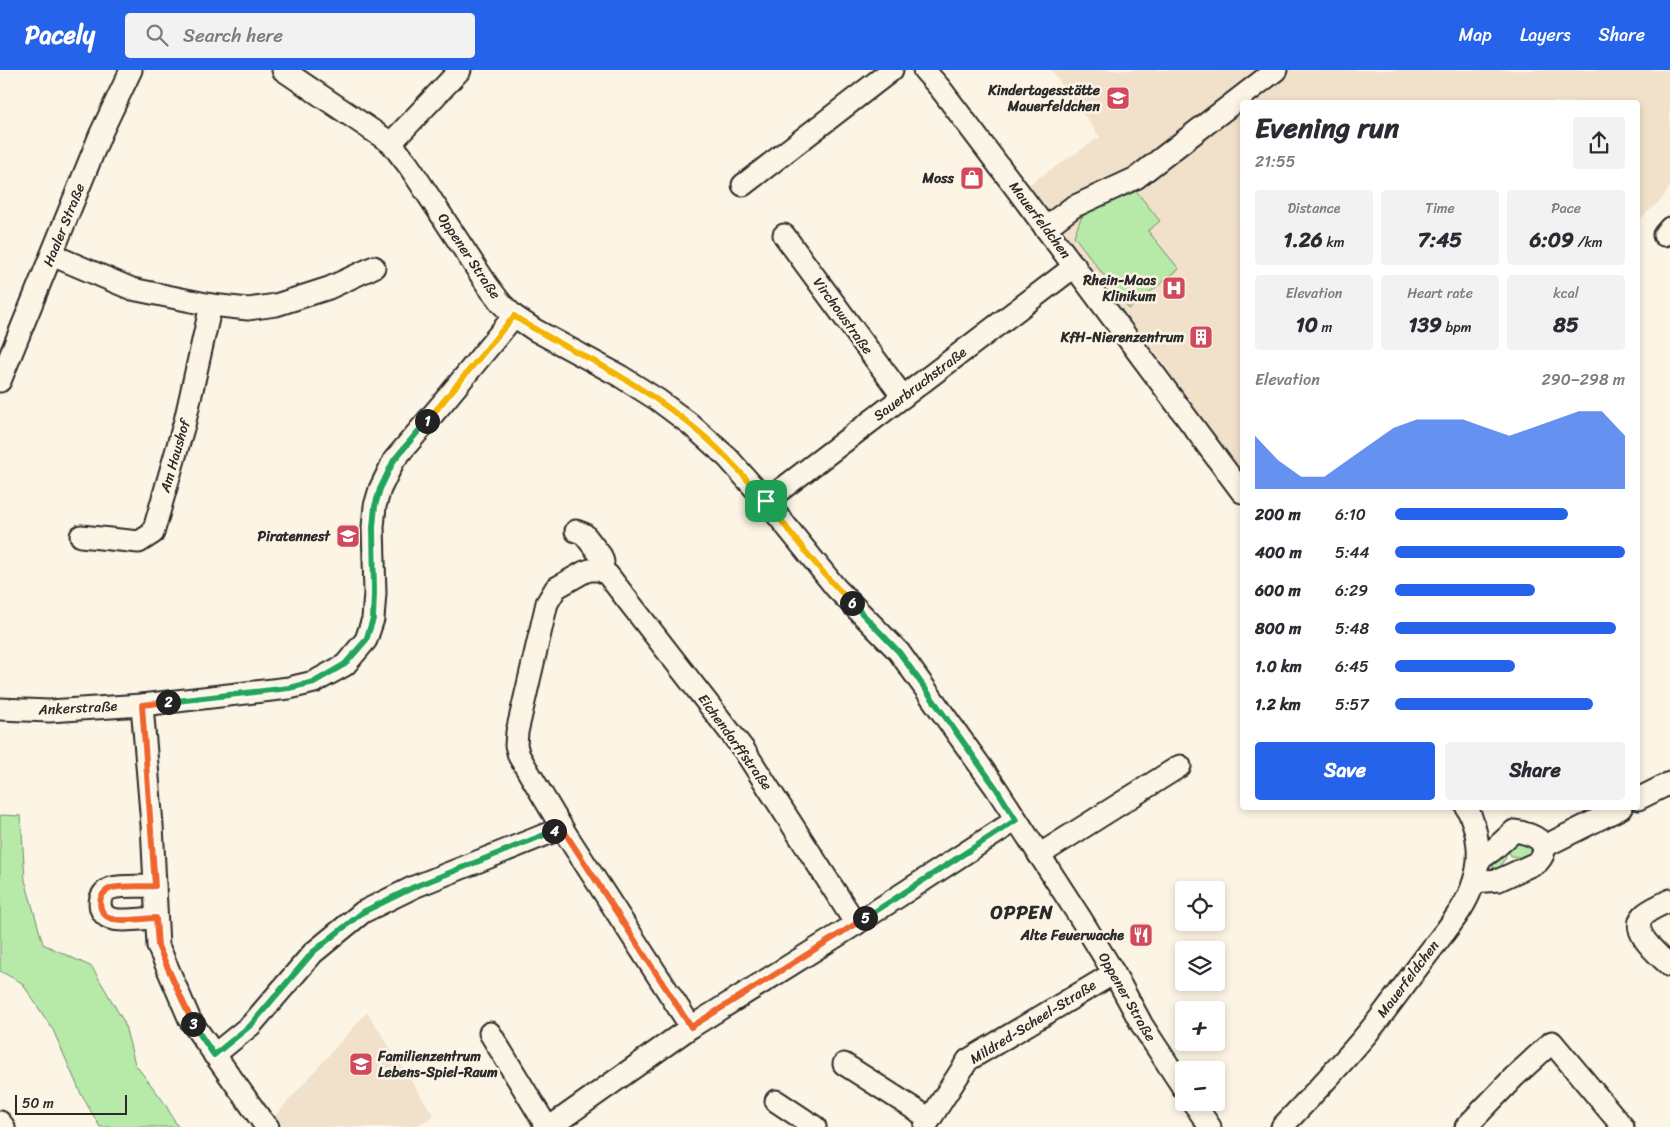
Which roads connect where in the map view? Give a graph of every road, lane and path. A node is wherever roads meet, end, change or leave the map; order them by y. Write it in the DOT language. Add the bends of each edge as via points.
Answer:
graph roads {
  1 [pos="131,70"];
  2 [pos="283,70"];
  3 [pos="460,70"];
  4 [pos="892,70"];
  5 [pos="924,70"];
  6 [pos="1276,70"];
  7 [pos="391,143"];
  8 [pos="743,185"];
  9 [pos="1045,228"];
  10 [pos="784,235"];
  11 [pos="52,255"];
  12 [pos="1075,266"];
  13 [pos="374,267"];
  14 [pos="210,305"];
  15 [pos="514,316"];
  16 [pos="0,381"];
  17 [pos="902,397"];
  18 [pos="1240,489"];
  19 [pos="766,501"];
  20 [pos="576,531"];
  21 [pos="81,536"];
  22 [pos="601,570"];
  23 [pos="142,705"];
  24 [pos="0,709"];
  25 [pos="1180,766"];
  26 [pos="1670,783"];
  27 [pos="1640,798"];
  28 [pos="1468,810"];
  29 [pos="1617,810"];
  30 [pos="1016,820"];
  31 [pos="562,828"];
  32 [pos="1500,844"];
  33 [pos="1543,847"];
  34 [pos="1039,855"];
  35 [pos="1479,860"];
  36 [pos="1516,872"];
  37 [pos="1474,882"];
  38 [pos="155,886"];
  39 [pos="1670,900"];
  40 [pos="156,918"];
  41 [pos="856,924"];
  42 [pos="1670,966"];
  43 [pos="1114,973"];
  44 [pos="691,1027"];
  45 [pos="490,1033"];
  46 [pos="214,1055"];
  47 [pos="844,1064"];
  48 [pos="1175,1075"];
  49 [pos="776,1101"];
  50 [pos="1199,1111"];
  51 [pos="0,1122"];
  52 [pos="928,1123"];
  53 [pos="4,1127"];
  54 [pos="268,1127"];
  55 [pos="548,1127"];
  56 [pos="815,1127"];
  57 [pos="1210,1127"];
  58 [pos="1282,1127"];
  59 [pos="1466,1127"];
  60 [pos="1623,1127"];
  1 -- 11 [label="street, Haaler Straße" via="101,133"];
  2 -- 7 [label="street, Oppener Straße"];
  3 -- 7 [label="street"];
  4 -- 8 [label="street"];
  5 -- 9 [label="street, Mauerfeldchen"];
  6 -- 9 [label="street" via="1136,178 1073,207"];
  7 -- 15 [label="street, Oppener Straße" via="488,286"];
  9 -- 12 [label="street, Mauerfeldchen"];
  10 -- 17 [label="street, Virchowstraße"];
  11 -- 14 [label="street" via="132,289"];
  11 -- 16 [label="street, Haaler Straße"];
  12 -- 17 [label="street, Sauerbruchstraße"];
  12 -- 18 [label="street, Mauerfeldchen"];
  13 -- 14 [label="street" via="329,288 276,305 248,309"];
  14 -- 21 [label="street, Am Haushof" via="185,421 153,533 139,542"];
  15 -- 19 [label="street, Oppener Straße" via="666,406 728,458"];
  15 -- 23 [label="street, Ankerstraße" via="394,460 375,506 373,619 366,640 345,664 314,682 289,688"];
  17 -- 19 [label="street, Sauerbruchstraße"];
  19 -- 30 [label="street, Oppener Straße" via="836,588 899,652"];
  20 -- 22 [label="street, Eichendorffstraße" via="584,534 601,556"];
  22 -- 31 [label="street" via="584,572 556,588 548,603 516,732 519,756"];
  22 -- 41 [label="street, Eichendorffstraße" via="608,574 744,750"];
  23 -- 24 [label="street, Ankerstraße" via="49,711"];
  23 -- 38 [label="street"];
  25 -- 34 [label="street"];
  26 -- 27 [label="street"];
  28 -- 35 [label="street, Mauerfeldchen" via="1476,832"];
  29 -- 33 [label="street"];
  30 -- 34 [label="street, Oppener Straße"];
  30 -- 41 [label="street"];
  31 -- 44 [label="street"];
  31 -- 46 [label="street" via="414,887 363,912 313,952 251,1025"];
  32 -- 33 [label="street" via="1514,831 1534,835"];
  32 -- 35 [label="street"];
  32 -- 36 [label="street"];
  33 -- 36 [label="street" via="1538,862"];
  34 -- 43 [label="street, Oppener Straße"];
  35 -- 37 [label="street, Mauerfeldchen"];
  36 -- 37 [label="street" via="1499,880"];
  37 -- 58 [label="street, Mauerfeldchen" via="1463,906 1378,1020"];
  38 -- 40 [label="street"];
  38 -- 40 [label="street" via="112,888 104,892 100,908 105,916 114,920"];
  39 -- 42 [label="street" via="1643,915 1639,930"];
  40 -- 46 [label="street" via="158,946 190,1020"];
  41 -- 44 [label="street"];
  43 -- 48 [label="street, Oppener Straße" via="1142,1025"];
  43 -- 52 [label="street, Mildred-Scheel-Straße" via="968,1060"];
  44 -- 55 [label="street"];
  45 -- 55 [label="street"];
  46 -- 54 [label="street"];
  47 -- 52 [label="street"];
  49 -- 56 [label="street"];
  50 -- 57 [label="street"];
  51 -- 53 [label="street"];
  59 -- 60 [label="street" via="1552,1042"];
}
